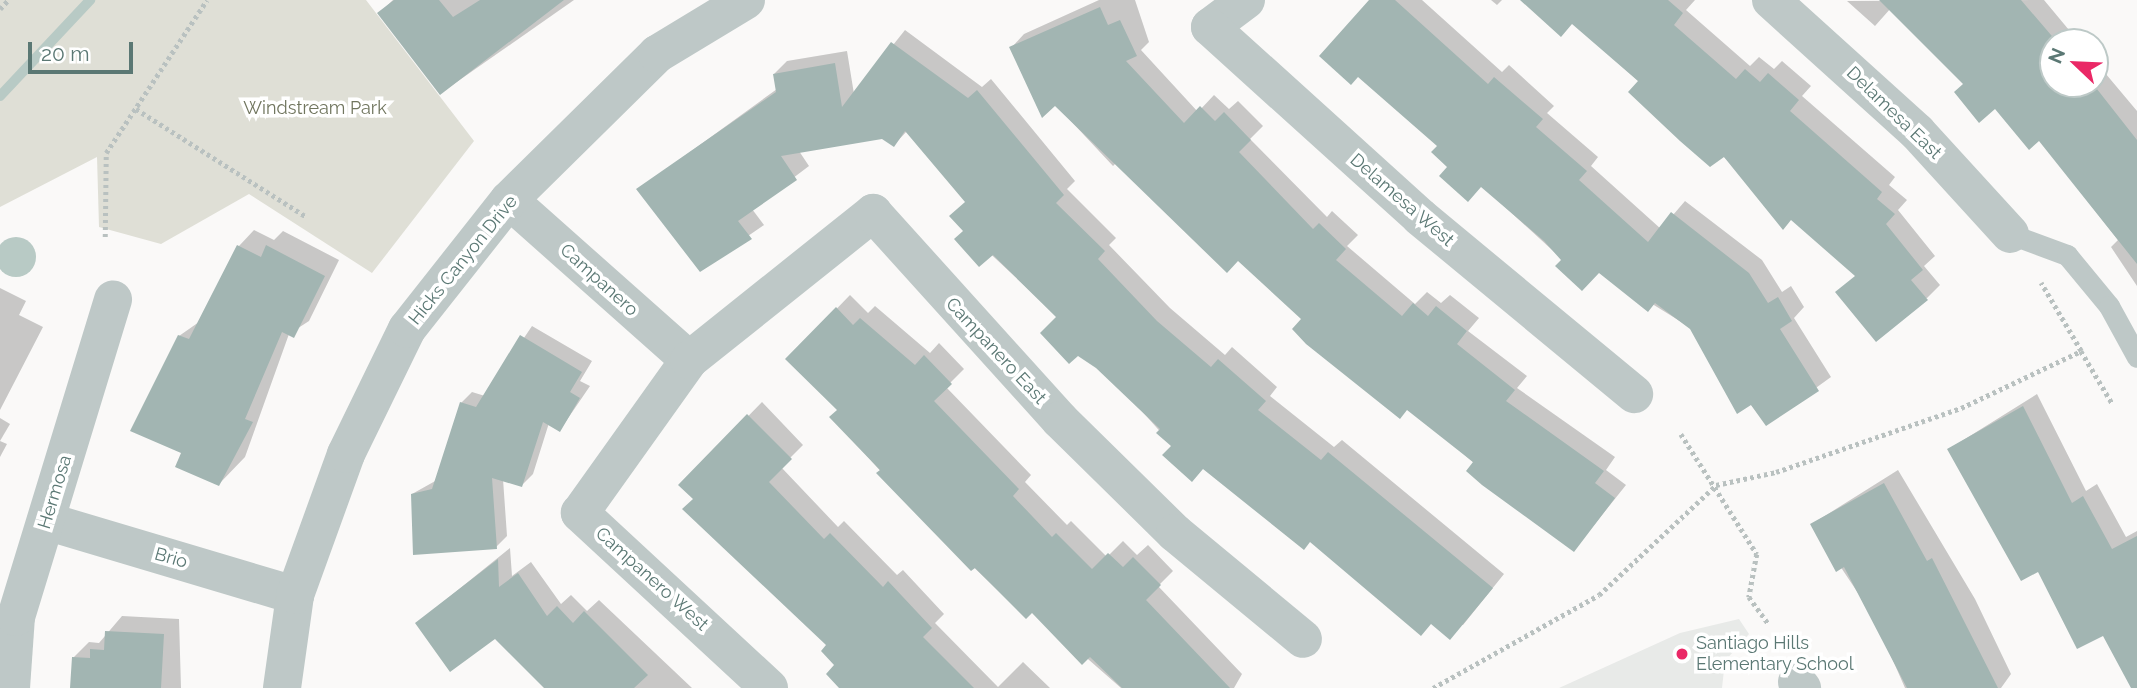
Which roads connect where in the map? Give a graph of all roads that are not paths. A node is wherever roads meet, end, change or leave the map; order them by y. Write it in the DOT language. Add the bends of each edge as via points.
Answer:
graph roads {
  1 [pos="746,0"];
  2 [pos="1246,0"];
  3 [pos="1771,0"];
  4 [pos="509,200"];
  5 [pos="2010,233"];
  6 [pos="113,299"];
  7 [pos="2137,357"];
  8 [pos="689,360"];
  9 [pos="1634,394"];
  10 [pos="46,522"];
  11 [pos="295,596"];
  12 [pos="8,616"];
  13 [pos="1303,639"];
  14 [pos="11,688"];
  15 [pos="282,688"];
  16 [pos="769,688"];
  1 -- 4 [label="street, Hicks Canyon Drive" via="657,54"];
  2 -- 9 [label="street, Delamesa West" via="1210,27 1420,217"];
  3 -- 5 [label="street, Delamesa East" via="1917,132"];
  4 -- 8 [label="street, Campanero"];
  4 -- 11 [label="street, Hicks Canyon Drive" via="407,328 346,454"];
  5 -- 7 [label="lane" via="2067,255 2109,306"];
  6 -- 10 [label="street, Hermosa"];
  8 -- 13 [label="street, Campanero East" via="873,213 1060,420 1175,533"];
  8 -- 16 [label="street, Campanero West" via="580,513"];
  10 -- 11 [label="street, Brio"];
  10 -- 12 [label="street, Hermosa"];
  11 -- 15 [label="street, Hicks Canyon Drive"];
  12 -- 14 [label="street, Hermosa"];
}
